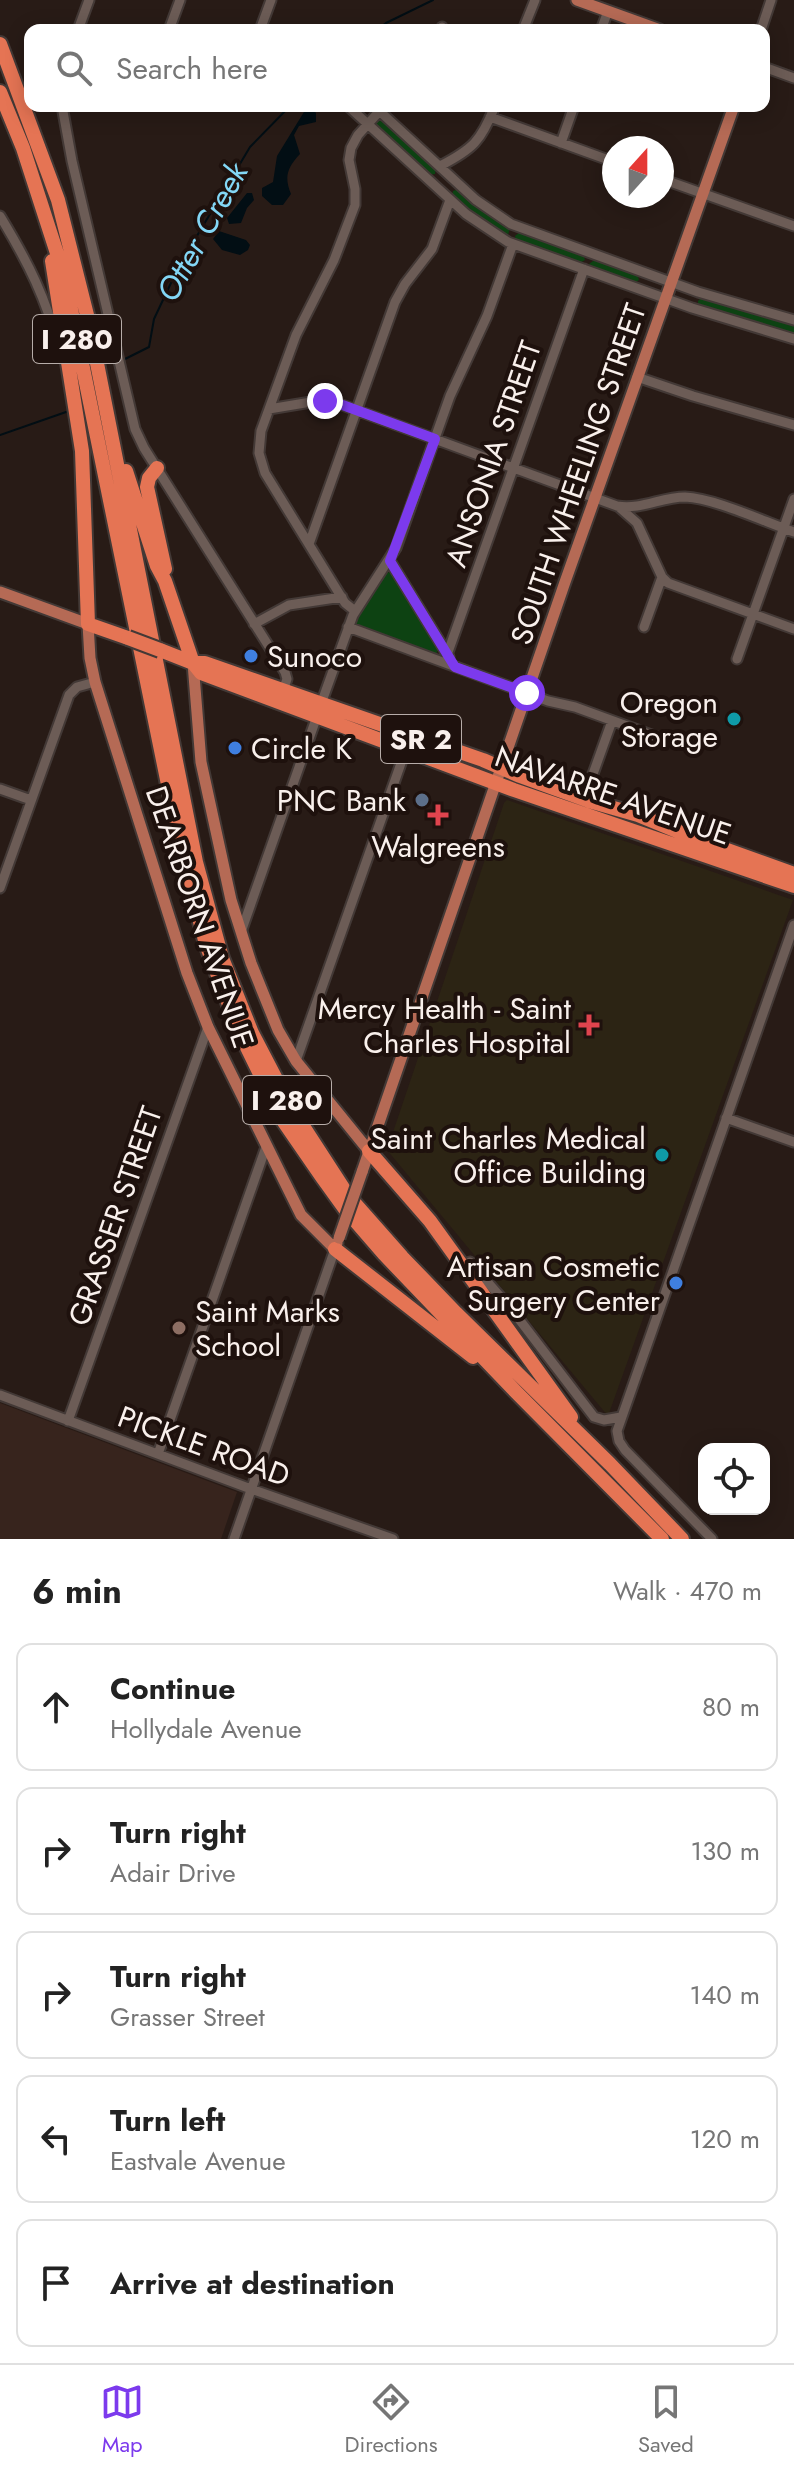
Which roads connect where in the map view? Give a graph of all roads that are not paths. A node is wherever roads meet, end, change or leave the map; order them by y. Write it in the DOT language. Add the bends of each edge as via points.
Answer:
graph roads {
  1 [pos="89,0"];
  2 [pos="180,0"];
  3 [pos="271,0"];
  4 [pos="535,0"];
  5 [pos="577,0"];
  6 [pos="771,0"];
  7 [pos="608,11"];
  8 [pos="80,24"];
  9 [pos="171,24"];
  10 [pos="262,24"];
  11 [pos="525,24"];
  12 [pos="603,24"];
  13 [pos="644,24"];
  14 [pos="763,24"];
  15 [pos="0,44"];
  16 [pos="770,69"];
  17 [pos="794,78"];
  18 [pos="0,92"];
  19 [pos="24,109"];
  20 [pos="25,112"];
  21 [pos="63,112"];
  22 [pos="355,112"];
  23 [pos="376,112"];
  24 [pos="383,112"];
  25 [pos="492,112"];
  26 [pos="572,112"];
  27 [pos="732,112"];
  28 [pos="490,117"];
  29 [pos="368,124"];
  30 [pos="561,143"];
  31 [pos="23,148"];
  32 [pos="602,158"];
  33 [pos="442,168"];
  34 [pos="431,182"];
  35 [pos="457,183"];
  36 [pos="674,183"];
  37 [pos="702,193"];
  38 [pos="448,198"];
  39 [pos="0,216"];
  40 [pos="516,226"];
  41 [pos="794,226"];
  42 [pos="511,243"];
  43 [pos="590,254"];
  44 [pos="584,270"];
  45 [pos="645,273"];
  46 [pos="671,283"];
  47 [pos="639,289"];
  48 [pos="698,292"];
  49 [pos="665,299"];
  50 [pos="692,308"];
  51 [pos="794,320"];
  52 [pos="794,339"];
  53 [pos="98,374"];
  54 [pos="637,377"];
  55 [pos="269,409"];
  56 [pos="356,410"];
  57 [pos="76,412"];
  58 [pos="794,425"];
  59 [pos="435,439"];
  60 [pos="157,468"];
  61 [pos="514,468"];
  62 [pos="595,498"];
  63 [pos="794,499"];
  64 [pos="617,506"];
  65 [pos="789,530"];
  66 [pos="309,544"];
  67 [pos="390,561"];
  68 [pos="662,577"];
  69 [pos="165,581"];
  70 [pos="0,592"];
  71 [pos="342,597"];
  72 [pos="355,611"];
  73 [pos="753,614"];
  74 [pos="88,624"];
  75 [pos="254,624"];
  76 [pos="348,627"];
  77 [pos="644,627"];
  78 [pos="794,629"];
  79 [pos="447,655"];
  80 [pos="737,659"];
  81 [pos="193,663"];
  82 [pos="455,667"];
  83 [pos="95,682"];
  84 [pos="230,684"];
  85 [pos="527,693"];
  86 [pos="281,696"];
  87 [pos="299,696"];
  88 [pos="319,708"];
  89 [pos="612,721"];
  90 [pos="660,738"];
  91 [pos="406,749"];
  92 [pos="501,768"];
  93 [pos="496,783"];
  94 [pos="0,789"];
  95 [pos="584,799"];
  96 [pos="31,800"];
  97 [pos="584,815"];
  98 [pos="675,829"];
  99 [pos="707,855"];
  100 [pos="758,861"];
  101 [pos="794,874"];
  102 [pos="794,886"];
  103 [pos="0,888"];
  104 [pos="794,925"];
  105 [pos="240,933"];
  106 [pos="208,1027"];
  107 [pos="296,1061"];
  108 [pos="726,1118"];
  109 [pos="794,1142"];
  110 [pos="266,1147"];
  111 [pos="369,1151"];
  112 [pos="337,1244"];
  113 [pos="470,1262"];
  114 [pos="517,1393"];
  115 [pos="0,1395"];
  116 [pos="621,1417"];
  117 [pos="68,1421"];
  118 [pos="158,1454"];
  119 [pos="610,1464"];
  120 [pos="251,1489"];
  121 [pos="234,1539"];
  122 [pos="393,1539"];
  123 [pos="662,1539"];
  124 [pos="682,1539"];
  125 [pos="712,1539"];
  1 -- 8 [label="street"];
  2 -- 9 [label="street"];
  3 -- 10 [label="street"];
  4 -- 11 [label="street"];
  5 -- 7 [label="main road"];
  6 -- 14 [label="street"];
  7 -- 12 [label="street"];
  7 -- 13 [label="main road"];
  15 -- 19 [label="highway, I 280"];
  16 -- 17 [label="street"];
  18 -- 31 [label="highway, I 280"];
  20 -- 53 [label="highway, I 280" via="58,200"];
  21 -- 60 [label="street" via="131,415"];
  22 -- 29 [label="street"];
  23 -- 29 [label="street"];
  24 -- 33 [label="street"];
  25 -- 28 [label="street"];
  26 -- 30 [label="street"];
  27 -- 37 [label="main road, SOUTH WHEELING STREET"];
  28 -- 30 [label="street"];
  28 -- 33 [label="street" via="474,146"];
  29 -- 34 [label="street"];
  29 -- 55 [label="street" via="349,153 356,192 353,211 296,335"];
  30 -- 32 [label="street"];
  31 -- 57 [label="highway" via="52,261"];
  31 -- 114 [label="highway, I 280" via="64,275 183,858 206,944 239,1031 282,1119 345,1209"];
  33 -- 34 [label="street"];
  33 -- 35 [label="street"];
  34 -- 38 [label="street"];
  35 -- 38 [label="street"];
  35 -- 40 [label="street"];
  36 -- 37 [label="street"];
  37 -- 41 [label="street"];
  37 -- 46 [label="main road, SOUTH WHEELING STREET"];
  38 -- 42 [label="street"];
  38 -- 56 [label="street" via="432,249 395,302"];
  39 -- 57 [label="street" via="50,311"];
  40 -- 42 [label="street"];
  40 -- 43 [label="street"];
  42 -- 44 [label="street"];
  42 -- 59 [label="street" via="494,299"];
  43 -- 44 [label="street, ANSONIA STREET"];
  43 -- 45 [label="street"];
  44 -- 47 [label="street"];
  44 -- 61 [label="street, ANSONIA STREET"];
  45 -- 46 [label="street"];
  45 -- 47 [label="street"];
  46 -- 48 [label="street"];
  46 -- 49 [label="main road, SOUTH WHEELING STREET"];
  47 -- 49 [label="street"];
  48 -- 50 [label="street"];
  48 -- 51 [label="street"];
  49 -- 50 [label="street"];
  49 -- 54 [label="main road, SOUTH WHEELING STREET"];
  50 -- 52 [label="street"];
  53 -- 69 [label="highway"];
  53 -- 119 [label="highway, I 280" via="196,862 222,958 252,1033 290,1106 349,1197 456,1313"];
  54 -- 58 [label="street"];
  54 -- 62 [label="main road, SOUTH WHEELING STREET"];
  55 -- 56 [label="street" via="321,401"];
  55 -- 66 [label="street" via="260,438 262,467"];
  56 -- 59 [label="street"];
  56 -- 66 [label="street"];
  57 -- 74 [label="highway"];
  59 -- 61 [label="street"];
  59 -- 67 [label="street"];
  60 -- 69 [label="highway" via="147,487"];
  60 -- 75 [label="street"];
  61 -- 62 [label="street"];
  61 -- 79 [label="street, ANSONIA STREET"];
  62 -- 64 [label="street"];
  62 -- 85 [label="main road, SOUTH WHEELING STREET"];
  63 -- 65 [label="street"];
  64 -- 65 [label="street" via="695,498"];
  64 -- 68 [label="street" via="637,523"];
  65 -- 73 [label="street"];
  66 -- 71 [label="street"];
  67 -- 72 [label="street"];
  67 -- 79 [label="street"];
  68 -- 73 [label="street"];
  68 -- 77 [label="street"];
  69 -- 81 [label="highway"];
  70 -- 74 [label="main road, NAVARRE AVENUE / SR 2"];
  71 -- 72 [label="street"];
  71 -- 75 [label="street" via="289,605"];
  72 -- 76 [label="street"];
  73 -- 78 [label="street"];
  73 -- 80 [label="street"];
  74 -- 81 [label="highway, NAVARRE AVENUE / SR 2, bridge"];
  74 -- 83 [label="main road, DEARBORN AVENUE"];
  75 -- 86 [label="street" via="287,677"];
  76 -- 82 [label="street"];
  76 -- 88 [label="street"];
  79 -- 82 [label="street"];
  81 -- 84 [label="highway, NAVARRE AVENUE / SR 2" via="201,673"];
  81 -- 86 [label="highway, NAVARRE AVENUE / SR 2" via="205,663"];
  81 -- 105 [label="main road" via="201,762"];
  82 -- 85 [label="street"];
  83 -- 96 [label="street" via="69,695"];
  83 -- 106 [label="main road, DEARBORN AVENUE"];
  84 -- 86 [label="highway, NAVARRE AVENUE / SR 2"];
  84 -- 87 [label="highway" via="235,679"];
  85 -- 89 [label="street"];
  85 -- 92 [label="main road, SOUTH WHEELING STREET"];
  86 -- 87 [label="highway, NAVARRE AVENUE / SR 2"];
  86 -- 88 [label="highway, NAVARRE AVENUE / SR 2"];
  87 -- 88 [label="highway, NAVARRE AVENUE / SR 2"];
  88 -- 91 [label="highway, NAVARRE AVENUE / SR 2"];
  88 -- 92 [label="highway, NAVARRE AVENUE / SR 2"];
  88 -- 105 [label="street"];
  89 -- 90 [label="street"];
  89 -- 95 [label="street"];
  91 -- 93 [label="highway, NAVARRE AVENUE / SR 2"];
  91 -- 107 [label="street"];
  92 -- 93 [label="main road, SOUTH WHEELING STREET"];
  92 -- 95 [label="highway, NAVARRE AVENUE / SR 2"];
  93 -- 97 [label="highway, NAVARRE AVENUE / SR 2"];
  93 -- 111 [label="main road, SOUTH WHEELING STREET"];
  94 -- 96 [label="street"];
  95 -- 98 [label="highway, NAVARRE AVENUE / SR 2"];
  96 -- 103 [label="street"];
  97 -- 98 [label="highway" via="606,816 668,836"];
  97 -- 99 [label="highway, NAVARRE AVENUE / SR 2"];
  98 -- 100 [label="highway, NAVARRE AVENUE / SR 2"];
  99 -- 100 [label="highway" via="714,851"];
  99 -- 102 [label="highway, NAVARRE AVENUE / SR 2"];
  100 -- 101 [label="highway, NAVARRE AVENUE / SR 2"];
  104 -- 108 [label="street"];
  105 -- 107 [label="main road" via="278,1030"];
  106 -- 110 [label="main road, DEARBORN AVENUE"];
  106 -- 117 [label="street, GRASSER STREET"];
  107 -- 111 [label="main road"];
  108 -- 109 [label="street"];
  108 -- 116 [label="street"];
  110 -- 112 [label="main road, DEARBORN AVENUE" via="301,1215"];
  110 -- 118 [label="street"];
  111 -- 112 [label="main road, SOUTH WHEELING STREET, bridge"];
  111 -- 119 [label="highway" via="419,1208"];
  112 -- 114 [label="highway"];
  112 -- 120 [label="street, SOUTH WHEELING STREET"];
  113 -- 116 [label="street" via="594,1417"];
  114 -- 123 [label="highway, I 280"];
  115 -- 117 [label="street, PICKLE ROAD"];
  116 -- 125 [label="street" via="617,1436 625,1450"];
  117 -- 118 [label="street, PICKLE ROAD"];
  118 -- 120 [label="street, PICKLE ROAD"];
  119 -- 124 [label="highway, I 280"];
  120 -- 121 [label="street, SOUTH WHEELING STREET"];
  120 -- 122 [label="street, PICKLE ROAD"];
}
